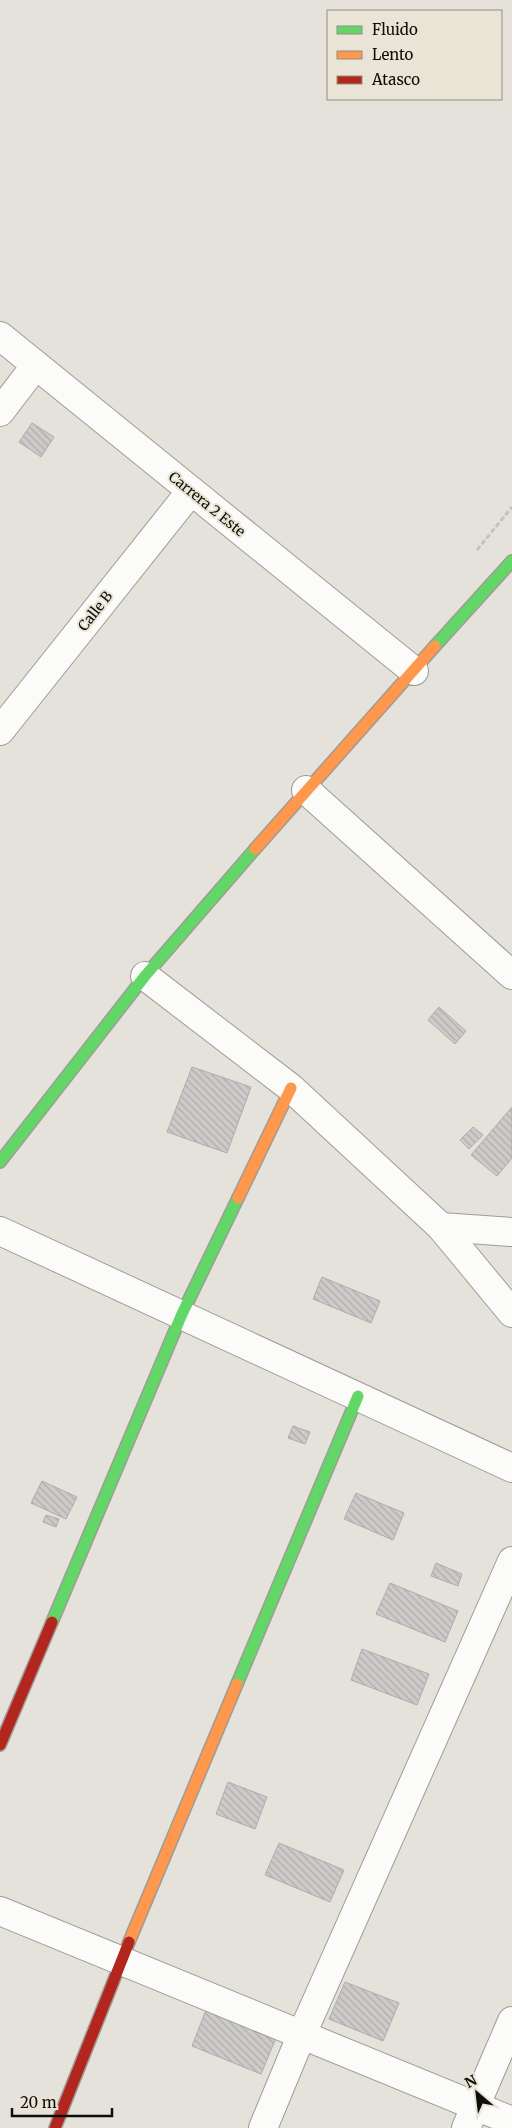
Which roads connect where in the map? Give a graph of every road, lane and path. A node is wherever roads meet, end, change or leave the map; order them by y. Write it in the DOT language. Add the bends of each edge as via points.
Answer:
graph roads {
  1 [pos="0,336"];
  2 [pos="36,365"];
  3 [pos="0,412"];
  4 [pos="191,491"];
  5 [pos="512,561"];
  6 [pos="414,671"];
  7 [pos="0,731"];
  8 [pos="306,790"];
  9 [pos="512,975"];
  10 [pos="145,976"];
  11 [pos="291,1088"];
  12 [pos="0,1162"];
  13 [pos="441,1227"];
  14 [pos="0,1231"];
  15 [pos="512,1232"];
  16 [pos="512,1313"];
  17 [pos="182,1314"];
  18 [pos="358,1396"];
  19 [pos="512,1468"];
  20 [pos="512,1562"];
  21 [pos="0,1745"];
  22 [pos="0,1911"];
  23 [pos="120,1960"];
  24 [pos="512,2020"];
  25 [pos="302,2034"];
  26 [pos="471,2117"];
  27 [pos="512,2121"];
  28 [pos="54,2128"];
  29 [pos="263,2128"];
  1 -- 2 [label="street, Carrera 2 Este"];
  2 -- 3 [label="street"];
  2 -- 4 [label="street, Carrera 2 Este"];
  4 -- 6 [label="street, Carrera 2 Este"];
  4 -- 7 [label="street, Calle B"];
  5 -- 6 [label="street"];
  6 -- 8 [label="street"];
  8 -- 9 [label="street"];
  8 -- 10 [label="street"];
  10 -- 11 [label="street"];
  10 -- 12 [label="street"];
  11 -- 13 [label="street"];
  11 -- 17 [label="street"];
  13 -- 15 [label="street"];
  13 -- 16 [label="street"];
  14 -- 17 [label="street"];
  17 -- 18 [label="street"];
  17 -- 21 [label="street"];
  18 -- 19 [label="street"];
  18 -- 23 [label="street"];
  20 -- 25 [label="street"];
  22 -- 23 [label="street"];
  23 -- 25 [label="street"];
  23 -- 28 [label="street"];
  24 -- 26 [label="street"];
  25 -- 26 [label="street"];
  25 -- 29 [label="street"];
  26 -- 27 [label="street"];
}
